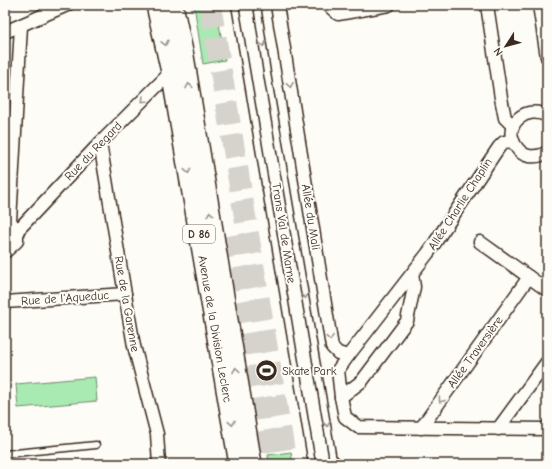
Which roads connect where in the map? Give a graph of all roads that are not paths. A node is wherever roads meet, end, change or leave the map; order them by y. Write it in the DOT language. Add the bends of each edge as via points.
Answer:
graph roads {
  1 [pos="67,5"];
  2 [pos="156,5"];
  3 [pos="173,5"];
  4 [pos="235,5"];
  5 [pos="257,5"];
  6 [pos="277,5"];
  7 [pos="328,5"];
  8 [pos="389,5"];
  9 [pos="487,5"];
  10 [pos="539,5"];
  11 [pos="20,26"];
  12 [pos="5,32"];
  13 [pos="547,57"];
  14 [pos="171,72"];
  15 [pos="547,114"];
  16 [pos="513,126"];
  17 [pos="512,141"];
  18 [pos="100,143"];
  19 [pos="547,152"];
  20 [pos="13,233"];
  21 [pos="480,242"];
  22 [pos="5,252"];
  23 [pos="412,274"];
  24 [pos="529,277"];
  25 [pos="547,290"];
  26 [pos="125,294"];
  27 [pos="5,302"];
  28 [pos="348,356"];
  29 [pos="547,362"];
  30 [pos="341,397"];
  31 [pos="421,428"];
  32 [pos="498,429"];
  33 [pos="547,429"];
  34 [pos="96,445"];
  35 [pos="5,454"];
  36 [pos="159,464"];
  37 [pos="239,464"];
  38 [pos="252,464"];
  39 [pos="312,464"];
  40 [pos="340,464"];
  1 -- 11 [label="street"];
  2 -- 14 [label="main road, Avenue de la Division Leclerc / D 86, one-way"];
  38 -- 3 [label="main road, Avenue de la Division Leclerc / D 86, one-way" via="184,56"];
  4 -- 39 [label="lane, Trans Val de Marne"];
  5 -- 40 [label="lane, one-way" via="332,457"];
  6 -- 28 [label="street, Allée du Mali, one-way" via="332,348"];
  7 -- 8 [label="street" via="338,14"];
  9 -- 16 [label="street" via="505,118"];
  10 -- 13 [label="street"];
  11 -- 12 [label="street"];
  11 -- 20 [label="street" via="10,221"];
  14 -- 18 [label="street, Rue du Regard, one-way"];
  14 -- 37 [label="main road, Avenue de la Division Leclerc / D 86, one-way"];
  15 -- 16 [label="street" via="524,114"];
  16 -- 17 [label="street"];
  17 -- 19 [label="street" via="525,155 535,157"];
  17 -- 23 [label="street, Allée Charlie Chaplin" via="504,142 499,147"];
  18 -- 20 [label="street, Rue du Regard"];
  18 -- 26 [label="street, Rue de la Garenne"];
  20 -- 22 [label="street, Rue du Regard" via="17,241"];
  21 -- 24 [label="street"];
  23 -- 28 [label="street, Allée Charlie Chaplin"];
  23 -- 30 [label="street" via="414,287 407,321 362,382"];
  24 -- 25 [label="street"];
  24 -- 31 [label="street, Allée Traversière, one-way"];
  26 -- 27 [label="street, Rue de l'Aqueduc"];
  26 -- 36 [label="street, Rue de la Garenne" via="134,346 157,434"];
  28 -- 30 [label="street" via="338,370"];
  29 -- 32 [label="street"];
  30 -- 31 [label="street" via="345,417 358,427"];
  31 -- 32 [label="street"];
  32 -- 33 [label="street"];
  34 -- 35 [label="lane"];
}
